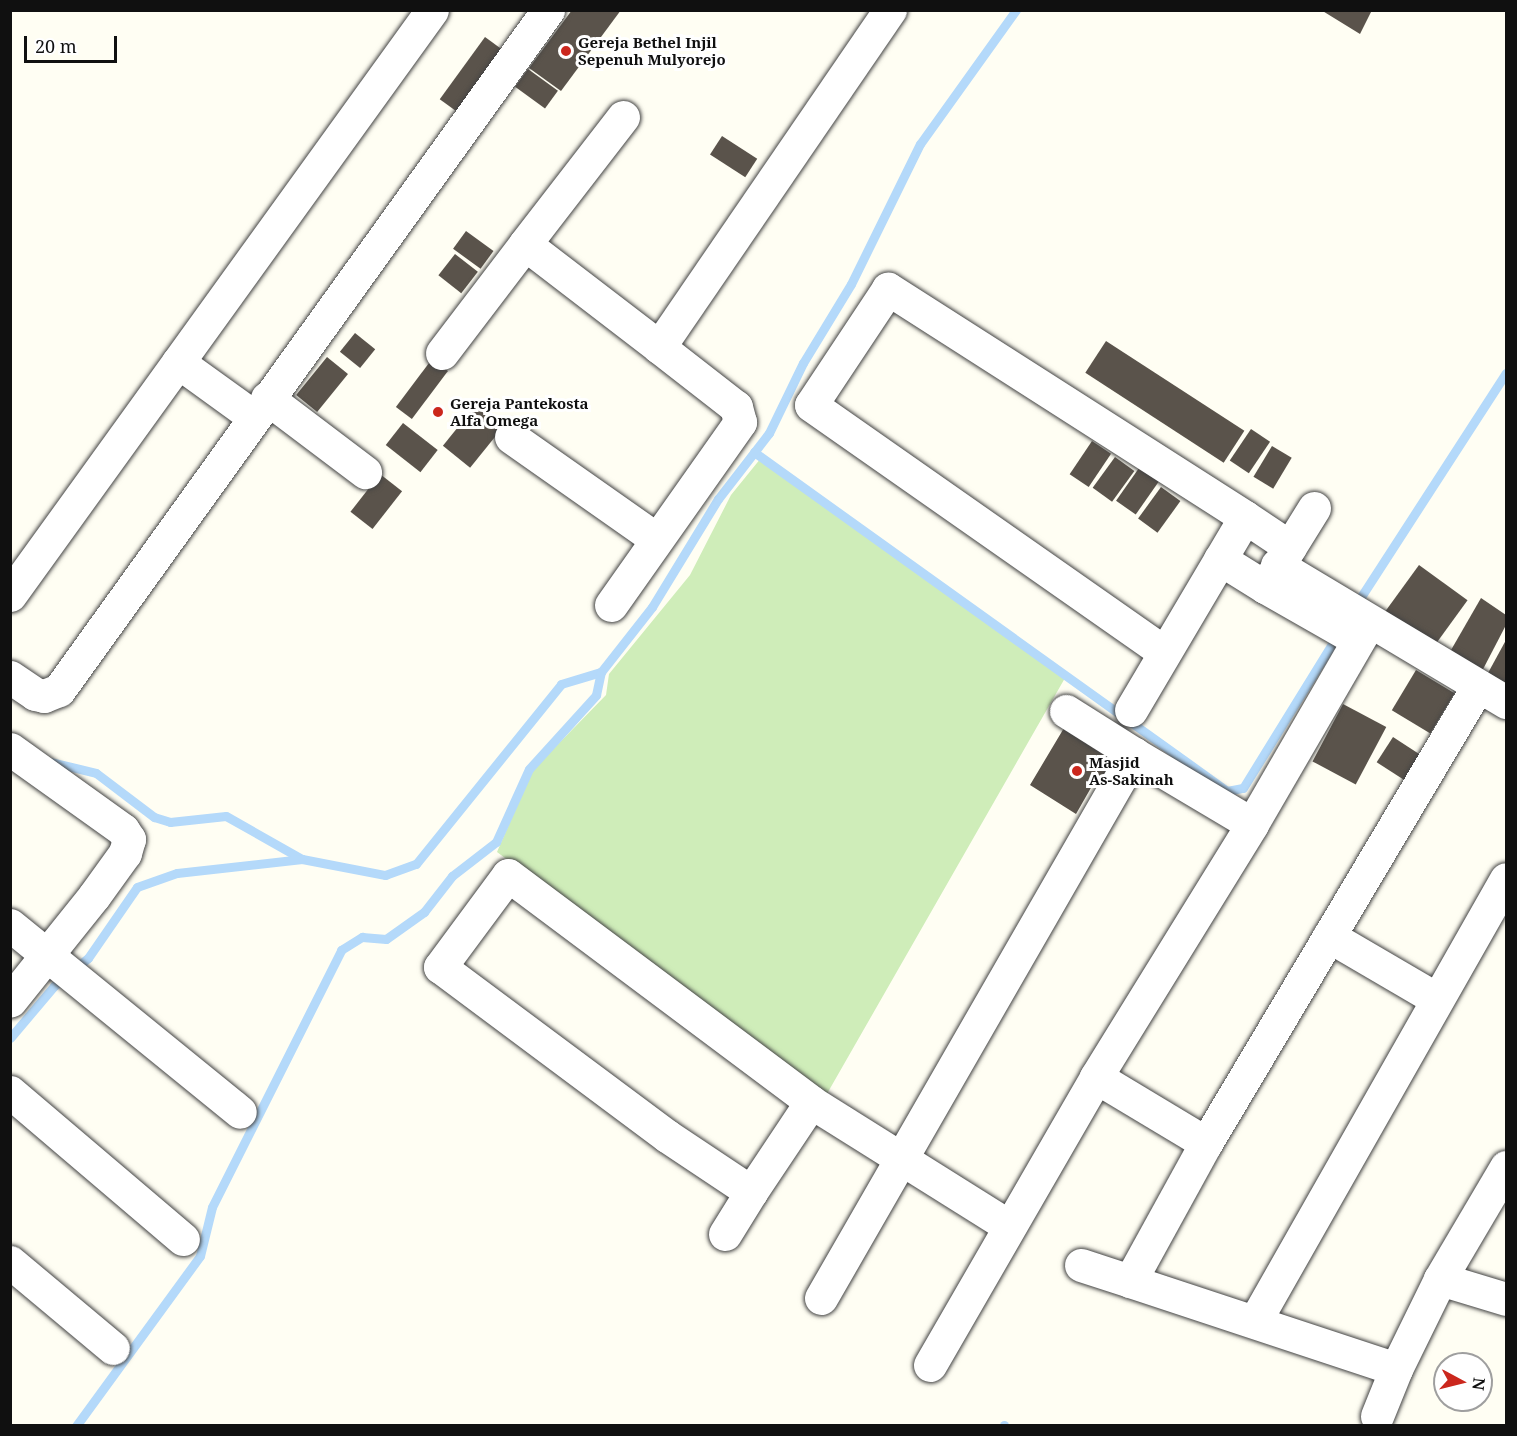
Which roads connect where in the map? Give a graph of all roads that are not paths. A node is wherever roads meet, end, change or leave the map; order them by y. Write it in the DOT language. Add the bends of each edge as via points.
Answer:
graph roads {
  1 [pos="432,10"];
  2 [pos="548,10"];
  3 [pos="890,10"];
  4 [pos="622,117"];
  5 [pos="525,244"];
  6 [pos="659,347"];
  7 [pos="442,353"];
  8 [pos="178,362"];
  9 [pos="260,408"];
  10 [pos="510,437"];
  11 [pos="365,472"];
  12 [pos="1314,508"];
  13 [pos="1245,517"];
  14 [pos="656,540"];
  15 [pos="1220,559"];
  16 [pos="1277,566"];
  17 [pos="10,595"];
  18 [pos="611,605"];
  19 [pos="1363,631"];
  20 [pos="1162,651"];
  21 [pos="10,676"];
  22 [pos="1478,686"];
  23 [pos="1506,702"];
  24 [pos="1131,710"];
  25 [pos="1066,711"];
  26 [pos="10,749"];
  27 [pos="1134,754"];
  28 [pos="1252,824"];
  29 [pos="1506,879"];
  30 [pos="10,925"];
  31 [pos="1329,936"];
  32 [pos="64,965"];
  33 [pos="1437,999"];
  34 [pos="10,1001"];
  35 [pos="1096,1077"];
  36 [pos="10,1092"];
  37 [pos="811,1101"];
  38 [pos="240,1112"];
  39 [pos="1206,1143"];
  40 [pos="902,1162"];
  41 [pos="1506,1167"];
  42 [pos="751,1192"];
  43 [pos="1010,1226"];
  44 [pos="725,1234"];
  45 [pos="183,1239"];
  46 [pos="10,1262"];
  47 [pos="1081,1265"];
  48 [pos="1440,1279"];
  49 [pos="1130,1281"];
  50 [pos="821,1298"];
  51 [pos="1506,1299"];
  52 [pos="1255,1321"];
  53 [pos="113,1348"];
  54 [pos="930,1365"];
  55 [pos="1396,1369"];
  56 [pos="1377,1416"];
  1 -- 8 [label="street"];
  2 -- 9 [label="street"];
  3 -- 6 [label="street"];
  4 -- 5 [label="street"];
  5 -- 6 [label="street"];
  5 -- 7 [label="street"];
  6 -- 14 [label="street" via="741,414 740,422"];
  8 -- 9 [label="street"];
  8 -- 17 [label="street"];
  9 -- 11 [label="street"];
  9 -- 21 [label="street" via="59,690 44,696 35,694"];
  10 -- 14 [label="street"];
  12 -- 16 [label="street"];
  13 -- 15 [label="street"];
  13 -- 16 [label="street"];
  13 -- 20 [label="street" via="888,289 811,405"];
  14 -- 18 [label="street"];
  15 -- 16 [label="street"];
  15 -- 20 [label="street"];
  16 -- 19 [label="street"];
  19 -- 22 [label="street"];
  19 -- 28 [label="street"];
  20 -- 24 [label="street"];
  22 -- 23 [label="street"];
  22 -- 31 [label="street"];
  25 -- 27 [label="street"];
  26 -- 32 [label="street" via="123,830 129,839"];
  27 -- 28 [label="street"];
  27 -- 40 [label="street"];
  28 -- 35 [label="street"];
  29 -- 33 [label="street"];
  30 -- 32 [label="street"];
  31 -- 33 [label="street"];
  31 -- 39 [label="street"];
  32 -- 34 [label="street"];
  32 -- 38 [label="street"];
  33 -- 52 [label="street"];
  35 -- 39 [label="street"];
  35 -- 43 [label="street"];
  36 -- 45 [label="street"];
  37 -- 40 [label="street"];
  37 -- 42 [label="street"];
  37 -- 42 [label="street" via="508,875 440,967 667,1136"];
  39 -- 49 [label="street"];
  40 -- 43 [label="street"];
  40 -- 50 [label="street"];
  41 -- 48 [label="street"];
  42 -- 44 [label="street"];
  43 -- 54 [label="street"];
  46 -- 53 [label="street"];
  47 -- 49 [label="street"];
  48 -- 51 [label="street"];
  48 -- 55 [label="street"];
  49 -- 52 [label="street"];
  52 -- 55 [label="street"];
  55 -- 56 [label="street"];
}
